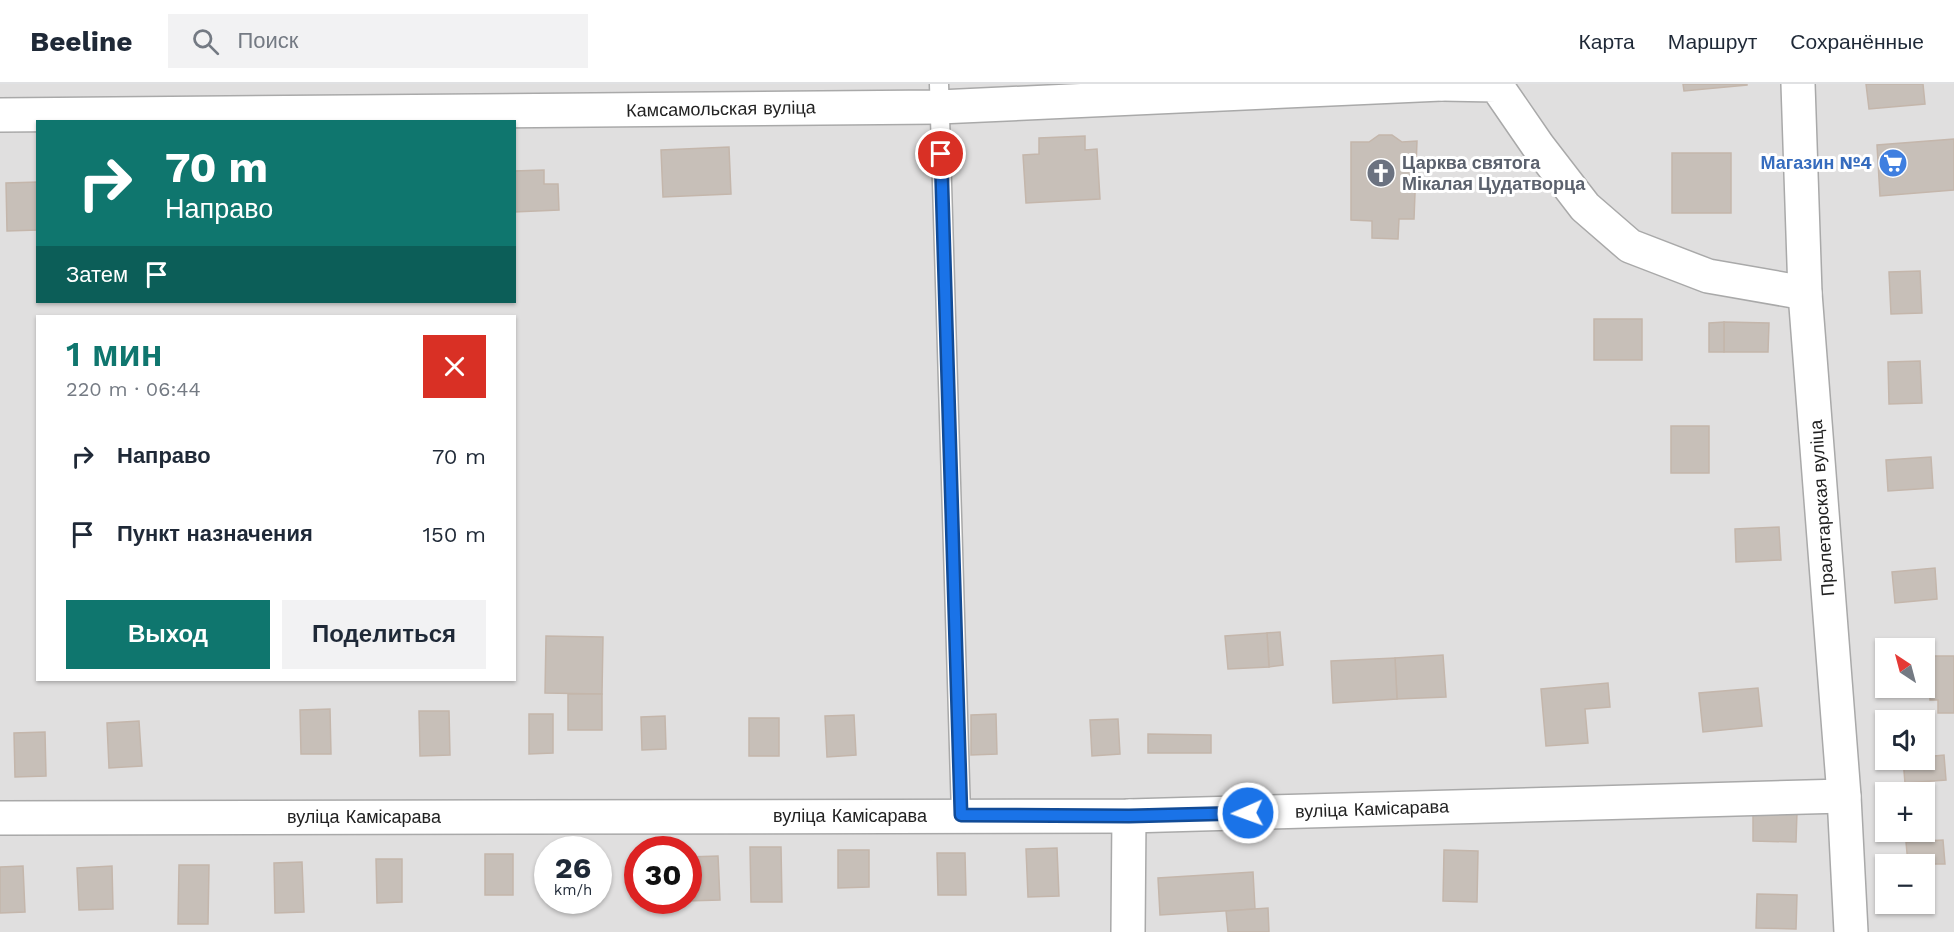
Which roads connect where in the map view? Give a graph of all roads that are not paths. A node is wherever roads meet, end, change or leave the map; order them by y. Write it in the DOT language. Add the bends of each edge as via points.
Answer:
graph roads {
  1 [pos="1441,84"];
  2 [pos="1797,84"];
  3 [pos="939,95"];
  4 [pos="0,115"];
  5 [pos="1805,293"];
  6 [pos="1844,796"];
  7 [pos="961,815"];
  8 [pos="1129,816"];
  9 [pos="0,818"];
  10 [pos="1128,932"];
  11 [pos="1851,932"];
  1 -- 3 [label="street, Камсамольская вуліца"];
  1 -- 5 [label="street, Камсамольская вуліца" via="1496,85 1585,207 1630,246 1708,276"];
  2 -- 5 [label="street, Пралетарская вуліца"];
  3 -- 4 [label="street, Камсамольская вуліца"];
  3 -- 7 [label="lane"];
  5 -- 6 [label="street, Пралетарская вуліца"];
  6 -- 8 [label="street, вуліца Камісарава"];
  6 -- 11 [label="street, Пралетарская вуліца"];
  7 -- 8 [label="street, вуліца Камісарава"];
  7 -- 9 [label="street, вуліца Камісарава"];
  8 -- 10 [label="street"];
}
